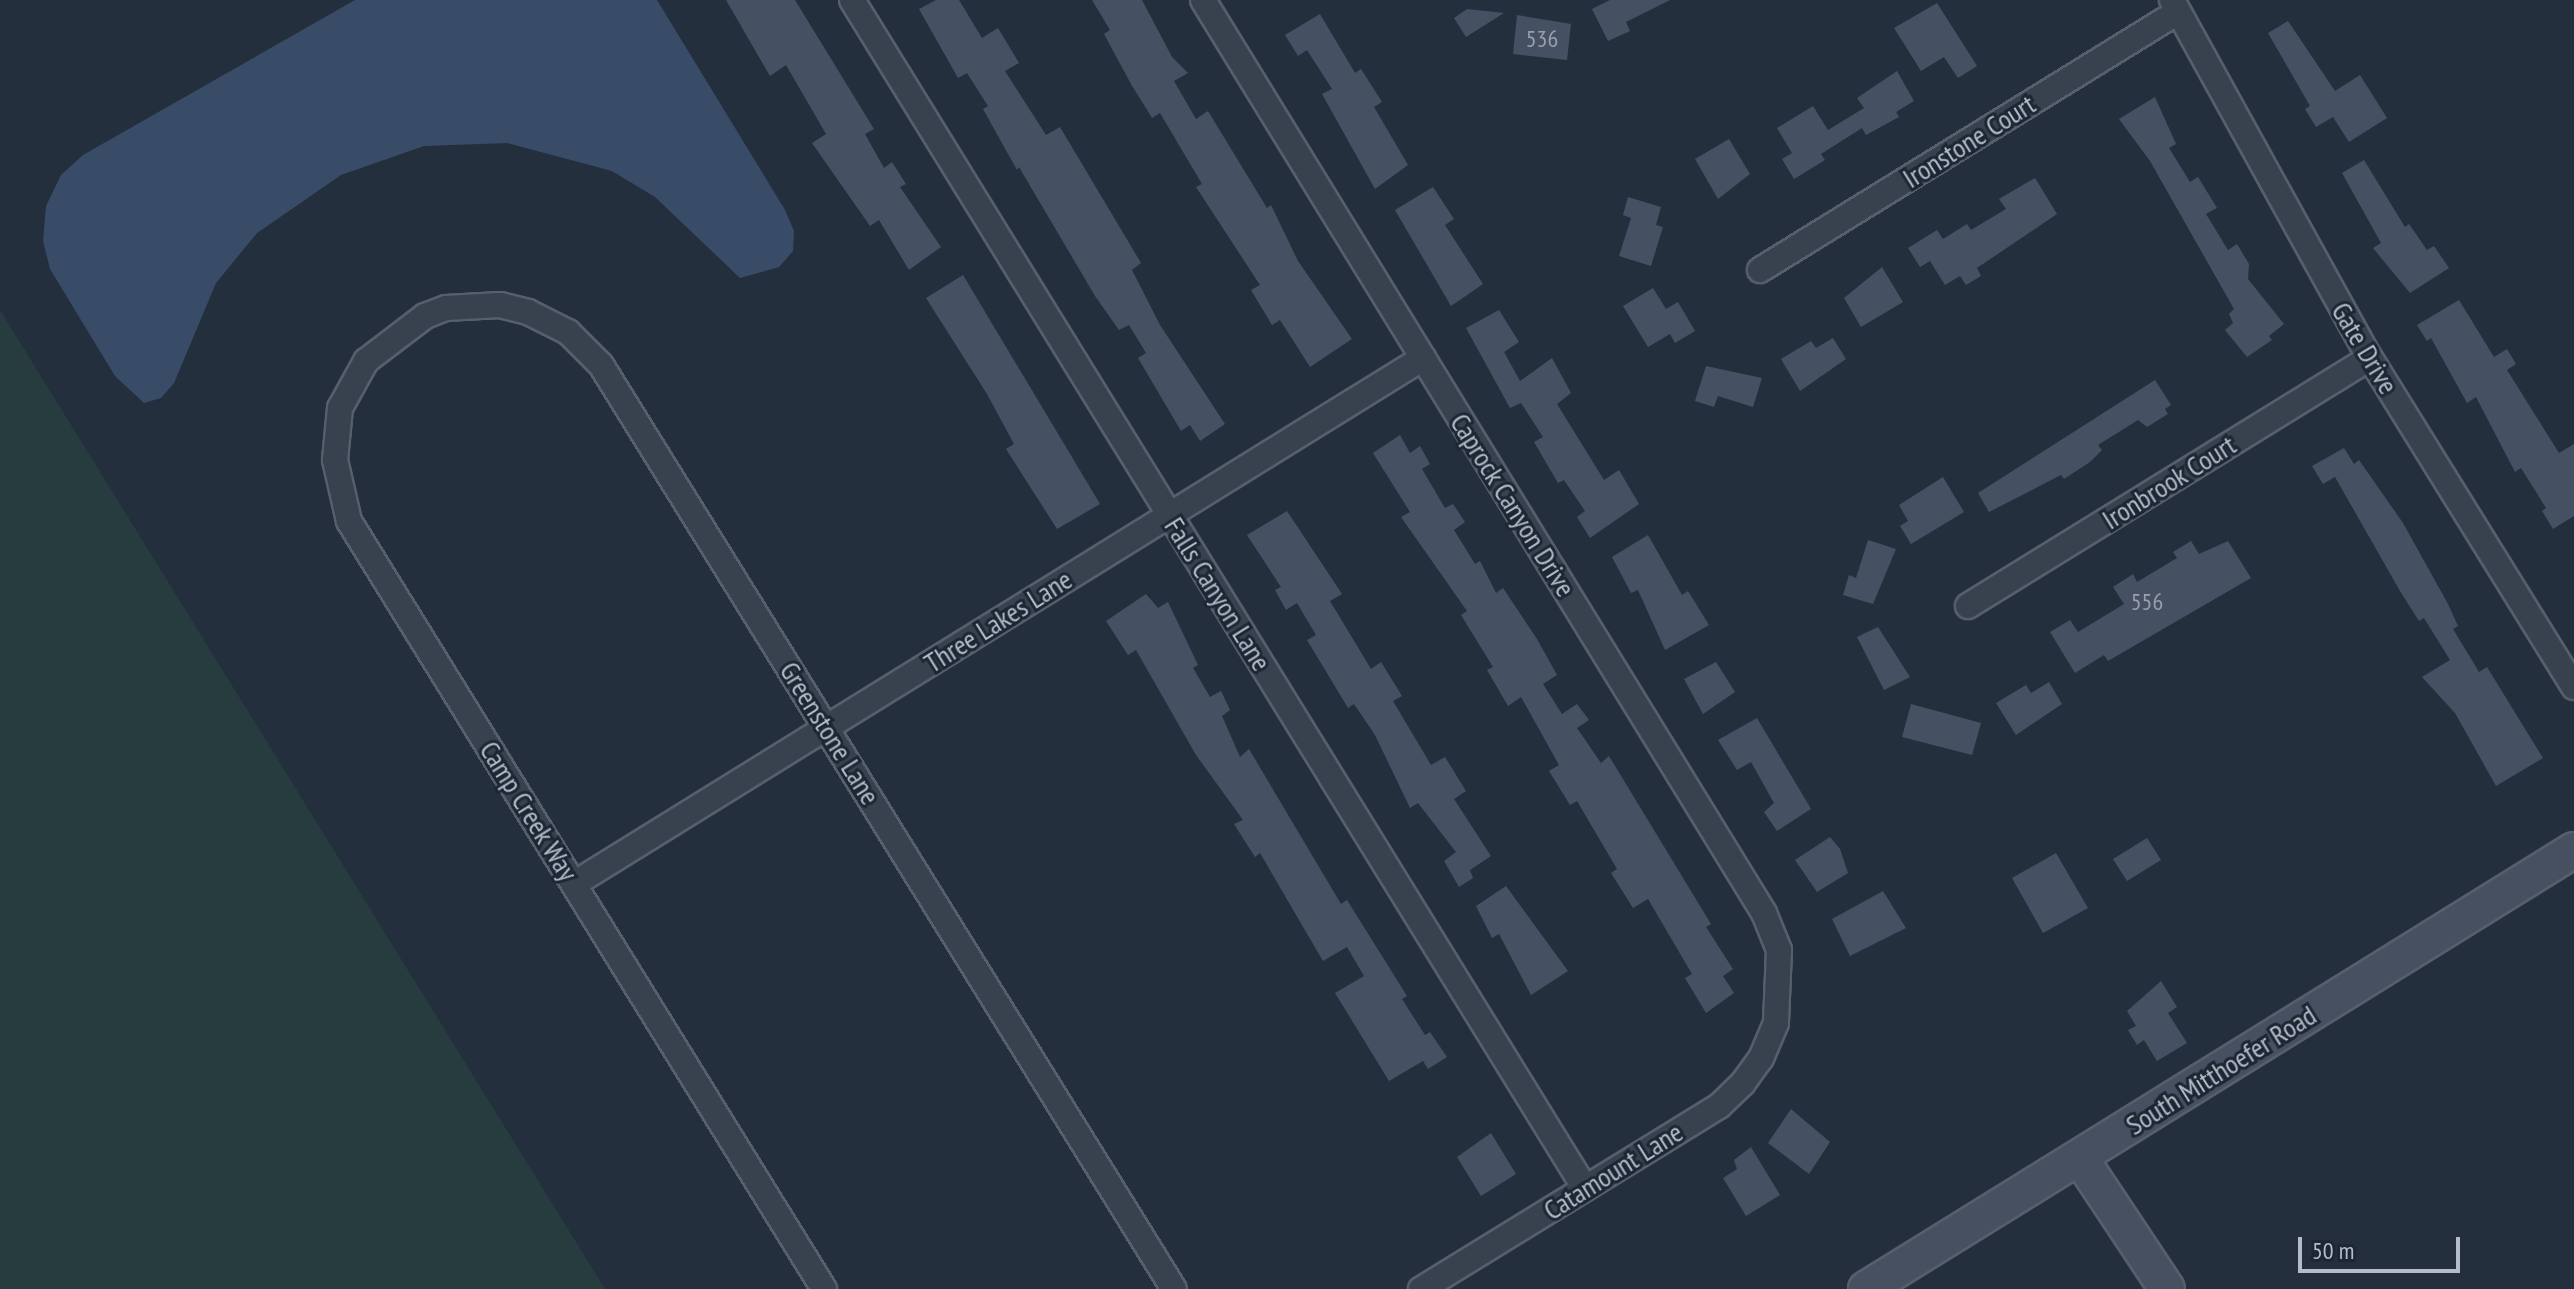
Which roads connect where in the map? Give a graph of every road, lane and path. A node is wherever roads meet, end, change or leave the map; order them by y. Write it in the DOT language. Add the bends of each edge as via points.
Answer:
graph roads {
  1 [pos="852,0"];
  2 [pos="1203,0"];
  3 [pos="2175,6"];
  4 [pos="1760,270"];
  5 [pos="404,327"];
  6 [pos="1423,358"];
  7 [pos="2370,358"];
  8 [pos="1169,514"];
  9 [pos="1968,606"];
  10 [pos="2574,687"];
  11 [pos="827,727"];
  12 [pos="2574,850"];
  13 [pos="574,884"];
  14 [pos="1776,1023"];
  15 [pos="2080,1158"];
  16 [pos="1585,1188"];
  17 [pos="1427,1287"];
  18 [pos="824,1289"];
  19 [pos="1174,1289"];
  20 [pos="1866,1289"];
  21 [pos="2167,1289"];
  1 -- 8 [label="street, Falls Canyon Lane"];
  2 -- 6 [label="street, Caprock Canyon Drive"];
  3 -- 4 [label="street, Ironstone Court"];
  3 -- 7 [label="street, Gate Drive"];
  5 -- 11 [label="street, Greenstone Lane" via="446,308 500,305 547,320 584,346 621,394"];
  5 -- 13 [label="street, Camp Creek Way" via="366,361 340,408 335,460 349,521"];
  6 -- 8 [label="street, Three Lakes Lane"];
  6 -- 14 [label="street, Caprock Canyon Drive" via="1764,913 1779,950"];
  7 -- 9 [label="street, Ironbrook Court"];
  7 -- 10 [label="street, Gate Drive"];
  8 -- 11 [label="street, Three Lakes Lane"];
  8 -- 16 [label="street, Falls Canyon Lane"];
  11 -- 13 [label="street, Three Lakes Lane"];
  11 -- 19 [label="street, Greenstone Lane"];
  12 -- 15 [label="main road, South Mitthoefer Road"];
  13 -- 18 [label="street, Camp Creek Way"];
  14 -- 16 [label="street, Catamount Lane" via="1761,1058 1719,1106"];
  15 -- 20 [label="main road, South Mitthoefer Road"];
  15 -- 21 [label="main road"];
  16 -- 17 [label="street, Catamount Lane"];
}
